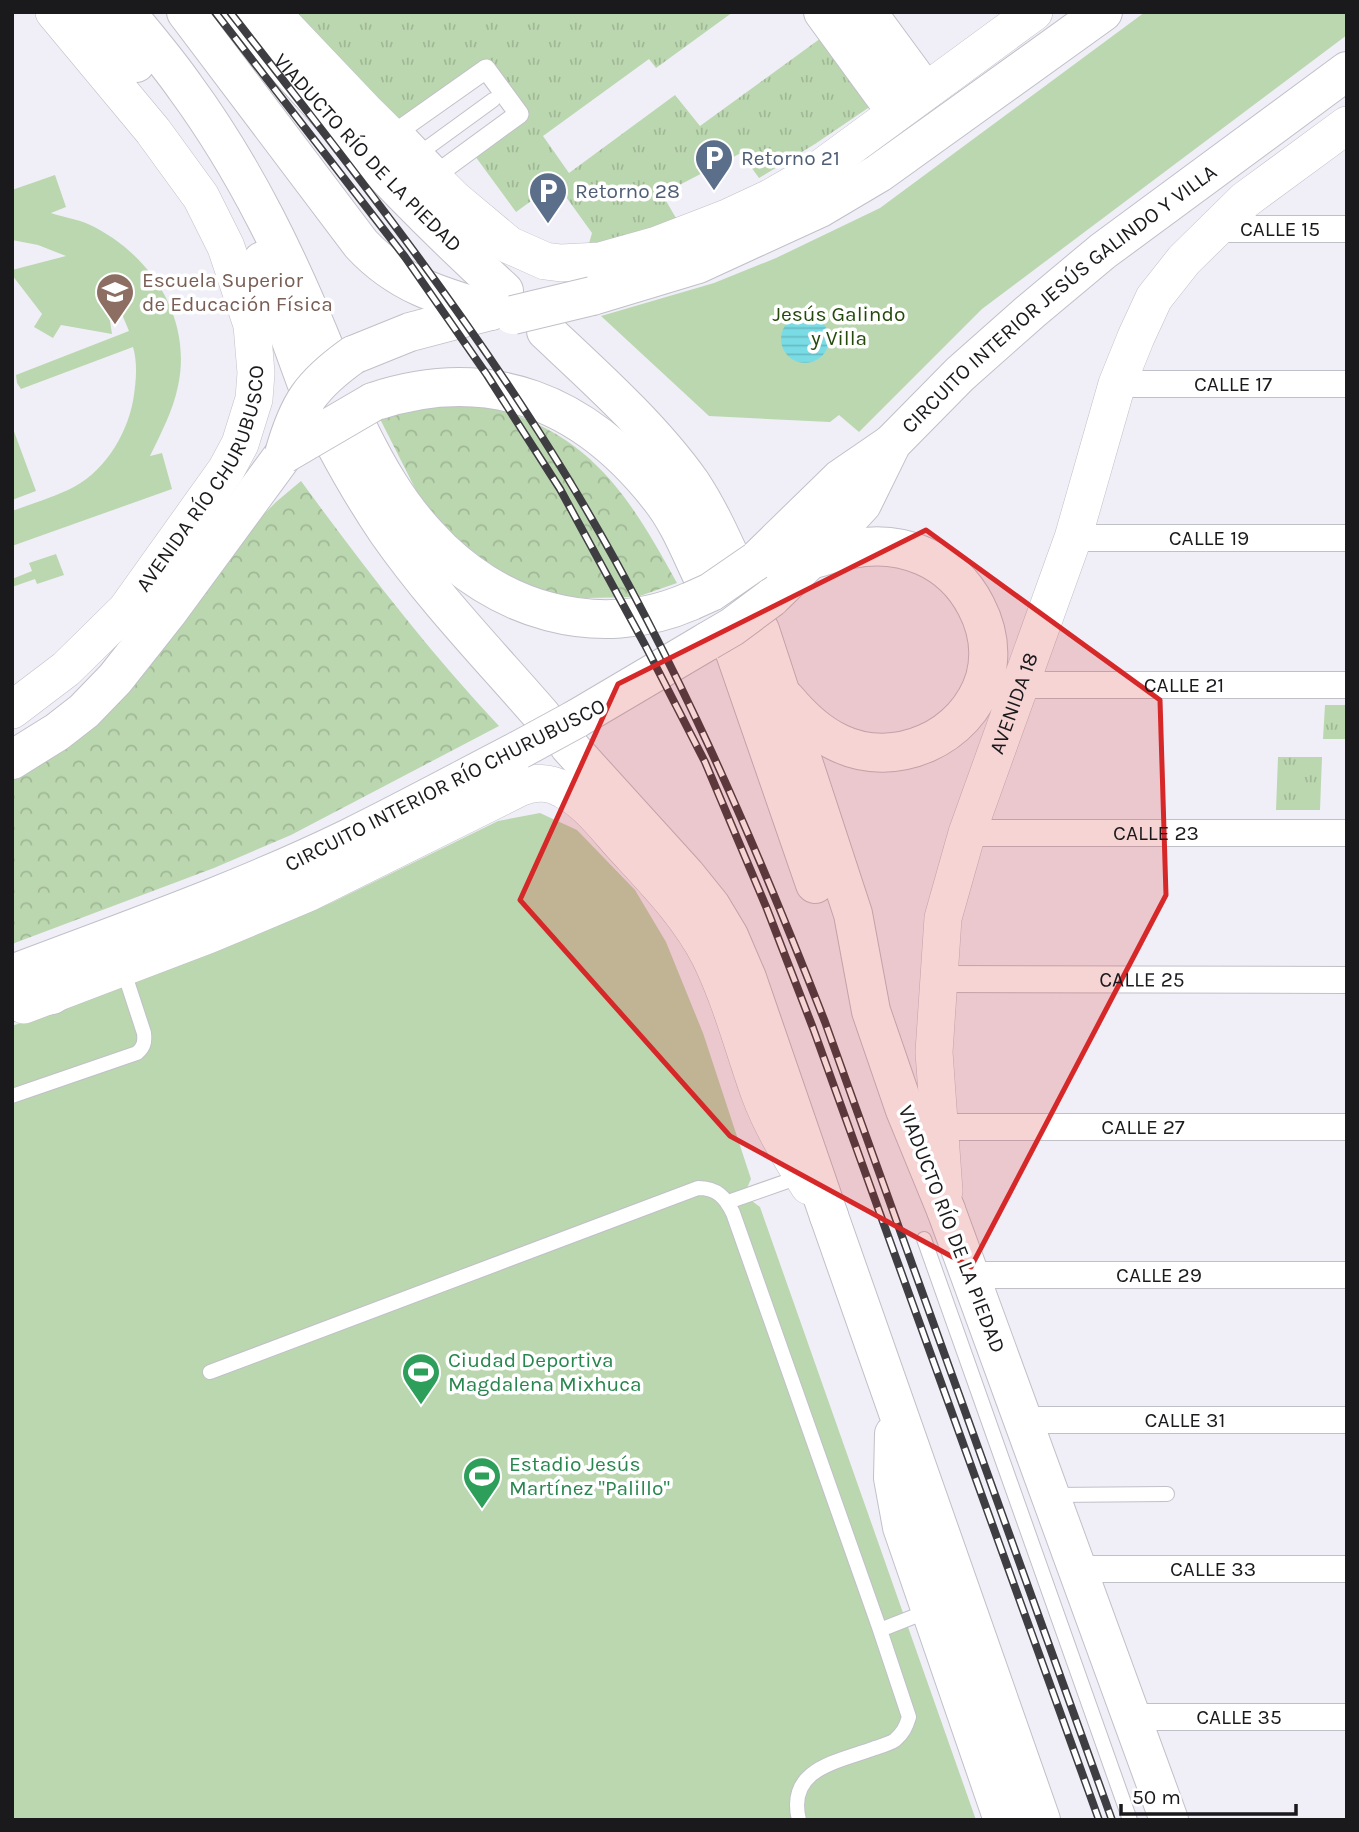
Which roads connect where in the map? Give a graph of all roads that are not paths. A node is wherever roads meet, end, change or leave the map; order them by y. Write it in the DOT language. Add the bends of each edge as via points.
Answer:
graph roads {
  1 [pos="54,12"];
  2 [pos="91,12"];
  3 [pos="126,12"];
  4 [pos="186,12"];
  5 [pos="237,12"];
  6 [pos="257,12"];
  7 [pos="271,12"];
  8 [pos="823,12"];
  9 [pos="867,12"];
  10 [pos="1034,12"];
  11 [pos="1082,12"];
  12 [pos="1103,12"];
  13 [pos="1057,46"];
  14 [pos="1347,71"];
  15 [pos="297,76"];
  16 [pos="186,88"];
  17 [pos="493,100"];
  18 [pos="1347,100"];
  19 [pos="911,102"];
  20 [pos="1282,119"];
  21 [pos="1347,125"];
  22 [pos="417,155"];
  23 [pos="1212,229"];
  24 [pos="1347,229"];
  25 [pos="513,312"];
  26 [pos="1117,384"];
  27 [pos="1347,384"];
  28 [pos="345,392"];
  29 [pos="892,443"];
  30 [pos="284,454"];
  31 [pos="1073,538"];
  32 [pos="1347,538"];
  33 [pos="810,561"];
  34 [pos="720,575"];
  35 [pos="743,629"];
  36 [pos="1021,685"];
  37 [pos="1347,685"];
  38 [pos="781,693"];
  39 [pos="12,710"];
  40 [pos="562,727"];
  41 [pos="12,760"];
  42 [pos="967,833"];
  43 [pos="1347,833"];
  44 [pos="122,969"];
  45 [pos="12,974"];
  46 [pos="939,979"];
  47 [pos="1347,980"];
  48 [pos="52,995"];
  49 [pos="12,1002"];
  50 [pos="12,1009"];
  51 [pos="871,1011"];
  52 [pos="12,1096"];
  53 [pos="938,1127"];
  54 [pos="1347,1127"];
  55 [pos="803,1175"];
  56 [pos="728,1202"];
  57 [pos="829,1216"];
  58 [pos="935,1224"];
  59 [pos="972,1275"];
  60 [pos="1347,1275"];
  61 [pos="210,1372"];
  62 [pos="895,1408"];
  63 [pos="1024,1420"];
  64 [pos="1347,1420"];
  65 [pos="1051,1494"];
  66 [pos="1167,1494"];
  67 [pos="1347,1569"];
  68 [pos="1078,1570"];
  69 [pos="930,1611"];
  70 [pos="880,1630"];
  71 [pos="1132,1717"];
  72 [pos="1347,1717"];
  73 [pos="799,1820"];
  74 [pos="1003,1820"];
  75 [pos="1041,1820"];
  76 [pos="1130,1820"];
  77 [pos="1169,1820"];
  1 -- 39 [label="main road, AVENIDA RÍO CHURUBUSCO" via="201,197 226,247 252,325 256,373 254,399 226,470 126,610 66,669"];
  2 -- 16 [label="main road" via="147,76"];
  3 -- 16 [label="main road"];
  4 -- 25 [label="main road" via="374,258 424,290"];
  5 -- 15 [label="main road, VIADUCTO RÍO DE LA PIEDAD"];
  6 -- 15 [label="main road"];
  7 -- 22 [label="main road, VIADUCTO RÍO DE LA PIEDAD"];
  8 -- 19 [label="main road"];
  9 -- 19 [label="main road"];
  10 -- 19 [label="main road"];
  11 -- 13 [label="main road"];
  12 -- 13 [label="main road"];
  13 -- 25 [label="main road, bridge" via="878,173 820,208 698,264 592,296"];
  14 -- 20 [label="main road, CIRCUITO INTERIOR JESÚS GALINDO Y VILLA"];
  15 -- 25 [label="main road, VIADUCTO RÍO DE LA PIEDAD"];
  16 -- 28 [label="main road" via="269,225"];
  17 -- 22 [label="lane"];
  18 -- 20 [label="main road"];
  19 -- 22 [label="main road, VIADUCTO RÍO DE LA PIEDAD" via="817,171 770,198 669,241 587,263 545,261 521,252 493,232"];
  20 -- 29 [label="main road, CIRCUITO INTERIOR JESÚS GALINDO Y VILLA" via="1103,251 960,374"];
  21 -- 23 [label="main road"];
  22 -- 22 [label="street" via="401,130 486,69 519,114 440,171"];
  23 -- 24 [label="street, CALLE 15"];
  23 -- 26 [label="main road, AVENIDA 18" via="1154,298"];
  25 -- 28 [label="main road" via="496,329 418,353"];
  25 -- 34 [label="main road, VIADUCTO RÍO DE LA PIEDAD" via="579,362 666,452 714,522"];
  26 -- 27 [label="street, CALLE 17"];
  26 -- 31 [label="main road, AVENIDA 18"];
  28 -- 30 [label="main road, bridge"];
  28 -- 30 [label="main road, bridge" via="328,373 301,405"];
  28 -- 34 [label="main road" via="466,386 494,389 558,410 602,439 654,492"];
  28 -- 34 [label="main road" via="388,485 429,538 500,593 569,617 615,620 668,611"];
  28 -- 40 [label="main road" via="359,487 395,542 447,606"];
  29 -- 33 [label="main road, CIRCUITO INTERIOR JESÚS GALINDO Y VILLA" via="862,504"];
  29 -- 34 [label="main road"];
  30 -- 41 [label="main road" via="115,678 84,711"];
  31 -- 32 [label="street, CALLE 19"];
  31 -- 36 [label="main road, AVENIDA 18"];
  33 -- 35 [label="main road, CIRCUITO INTERIOR RÍO CHURUBUSCO"];
  33 -- 38 [label="main road" via="850,549 891,547 927,557 960,579 983,620 989,660 976,698 952,728 898,752 878,753 840,744 807,722"];
  35 -- 38 [label="main road, VIADUCTO RÍO DE LA PIEDAD"];
  35 -- 40 [label="main road, CIRCUITO INTERIOR RÍO CHURUBUSCO"];
  35 -- 51 [label="main road" via="826,915"];
  36 -- 37 [label="street, CALLE 21"];
  36 -- 42 [label="main road, AVENIDA 18"];
  38 -- 51 [label="main road, VIADUCTO RÍO DE LA PIEDAD" via="853,914"];
  40 -- 45 [label="main road, CIRCUITO INTERIOR RÍO CHURUBUSCO, bridge" via="349,838 206,900"];
  40 -- 57 [label="main road" via="711,906 729,936"];
  42 -- 43 [label="street, CALLE 23"];
  42 -- 46 [label="main road, AVENIDA 18" via="943,918"];
  44 -- 48 [label="main road"];
  44 -- 52 [label="lane" via="144,1033 142,1049"];
  44 -- 55 [label="main road" via="308,893 519,788 549,784 578,799 600,821 695,932 722,983 770,1118"];
  46 -- 47 [label="street, CALLE 25"];
  46 -- 53 [label="main road, AVENIDA 18" via="934,1052"];
  48 -- 49 [label="main road"];
  48 -- 50 [label="main road"];
  51 -- 58 [label="main road, VIADUCTO RÍO DE LA PIEDAD" via="905,1110"];
  53 -- 54 [label="street, CALLE 27"];
  53 -- 58 [label="main road, AVENIDA 18"];
  55 -- 56 [label="lane"];
  55 -- 57 [label="main road"];
  56 -- 61 [label="lane" via="721,1194 698,1188"];
  56 -- 70 [label="lane"];
  57 -- 62 [label="main road"];
  58 -- 59 [label="main road, VIADUCTO RÍO DE LA PIEDAD"];
  58 -- 76 [label="lane"];
  59 -- 60 [label="street, CALLE 29"];
  59 -- 63 [label="main road, VIADUCTO RÍO DE LA PIEDAD"];
  62 -- 69 [label="main road" via="897,1504"];
  62 -- 75 [label="main road"];
  63 -- 64 [label="street, CALLE 31"];
  63 -- 65 [label="main road, VIADUCTO RÍO DE LA PIEDAD"];
  65 -- 66 [label="lane"];
  65 -- 68 [label="main road, VIADUCTO RÍO DE LA PIEDAD"];
  67 -- 68 [label="street, CALLE 33"];
  68 -- 71 [label="main road, VIADUCTO RÍO DE LA PIEDAD"];
  69 -- 70 [label="lane"];
  69 -- 74 [label="main road"];
  70 -- 73 [label="lane" via="909,1717 905,1730 893,1742 807,1776 795,1804"];
  71 -- 72 [label="street, CALLE 35"];
  71 -- 77 [label="main road, VIADUCTO RÍO DE LA PIEDAD"];
}
